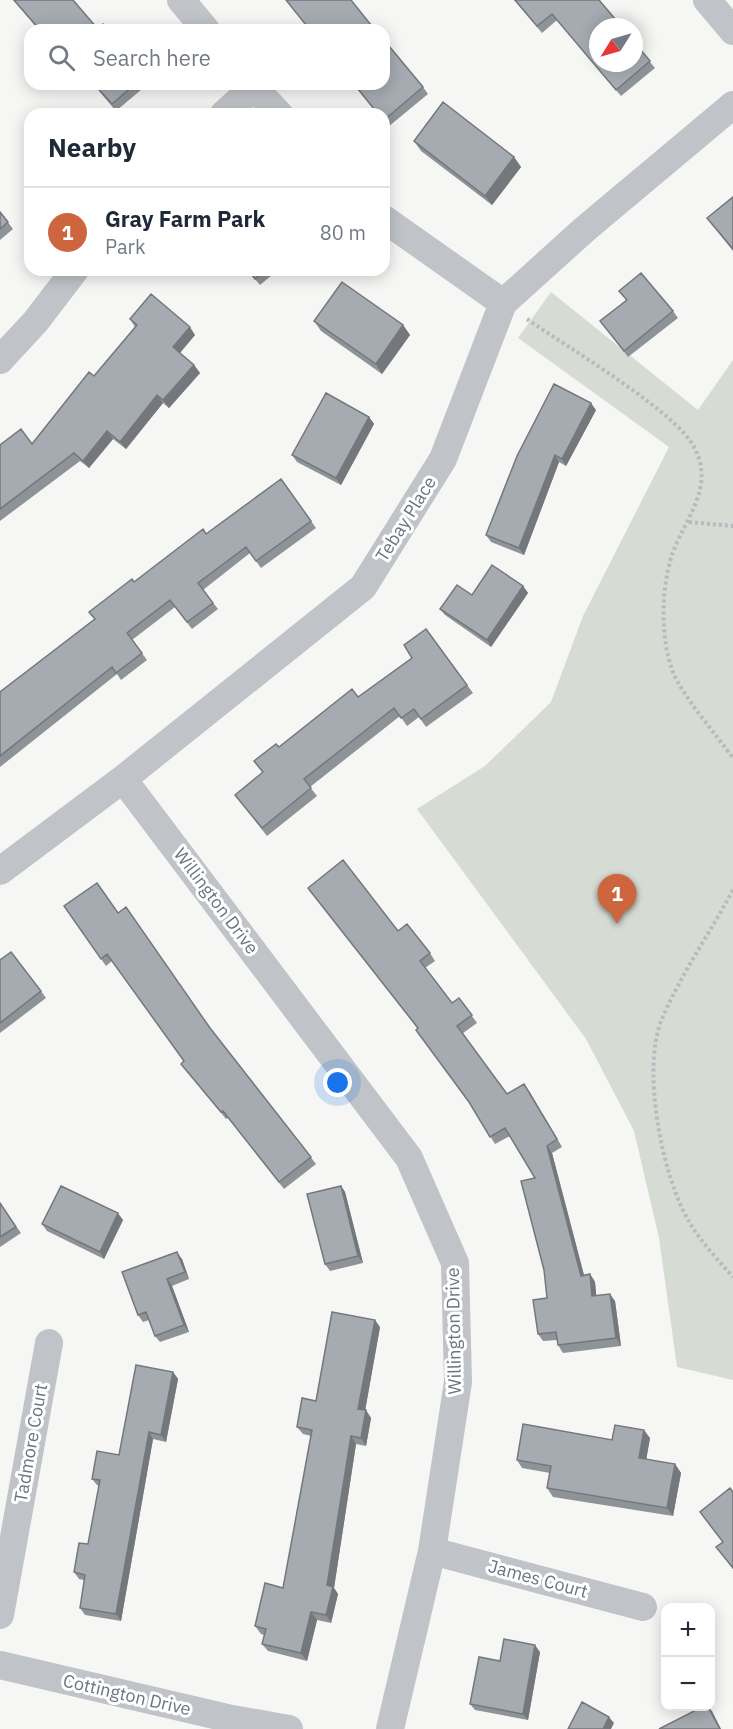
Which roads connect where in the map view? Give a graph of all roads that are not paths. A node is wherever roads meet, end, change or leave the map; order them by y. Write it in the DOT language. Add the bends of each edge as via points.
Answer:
graph roads {
  1 [pos="181,0"];
  2 [pos="707,0"];
  3 [pos="201,24"];
  4 [pos="733,31"];
  5 [pos="249,90"];
  6 [pos="257,90"];
  7 [pos="733,105"];
  8 [pos="230,108"];
  9 [pos="273,108"];
  10 [pos="390,223"];
  11 [pos="70,276"];
  12 [pos="502,303"];
  13 [pos="0,360"];
  14 [pos="123,779"];
  15 [pos="0,871"];
  16 [pos="49,1343"];
  17 [pos="432,1551"];
  18 [pos="643,1607"];
  19 [pos="0,1615"];
  20 [pos="0,1665"];
  21 [pos="289,1729"];
  22 [pos="390,1729"];
  1 -- 3 [label="street"];
  2 -- 4 [label="street"];
  5 -- 8 [label="street"];
  6 -- 9 [label="street"];
  7 -- 12 [label="street, Tebay Place"];
  10 -- 12 [label="street"];
  11 -- 13 [label="street"];
  12 -- 14 [label="street, Tebay Place" via="443,459 363,587"];
  14 -- 15 [label="street, Tebay Place"];
  14 -- 17 [label="street, Willington Drive" via="409,1158 455,1263 458,1382"];
  16 -- 19 [label="street, Tadmore Court"];
  17 -- 18 [label="street, James Court"];
  17 -- 22 [label="street, Willington Drive"];
  20 -- 21 [label="street, Cottington Drive"];
}
